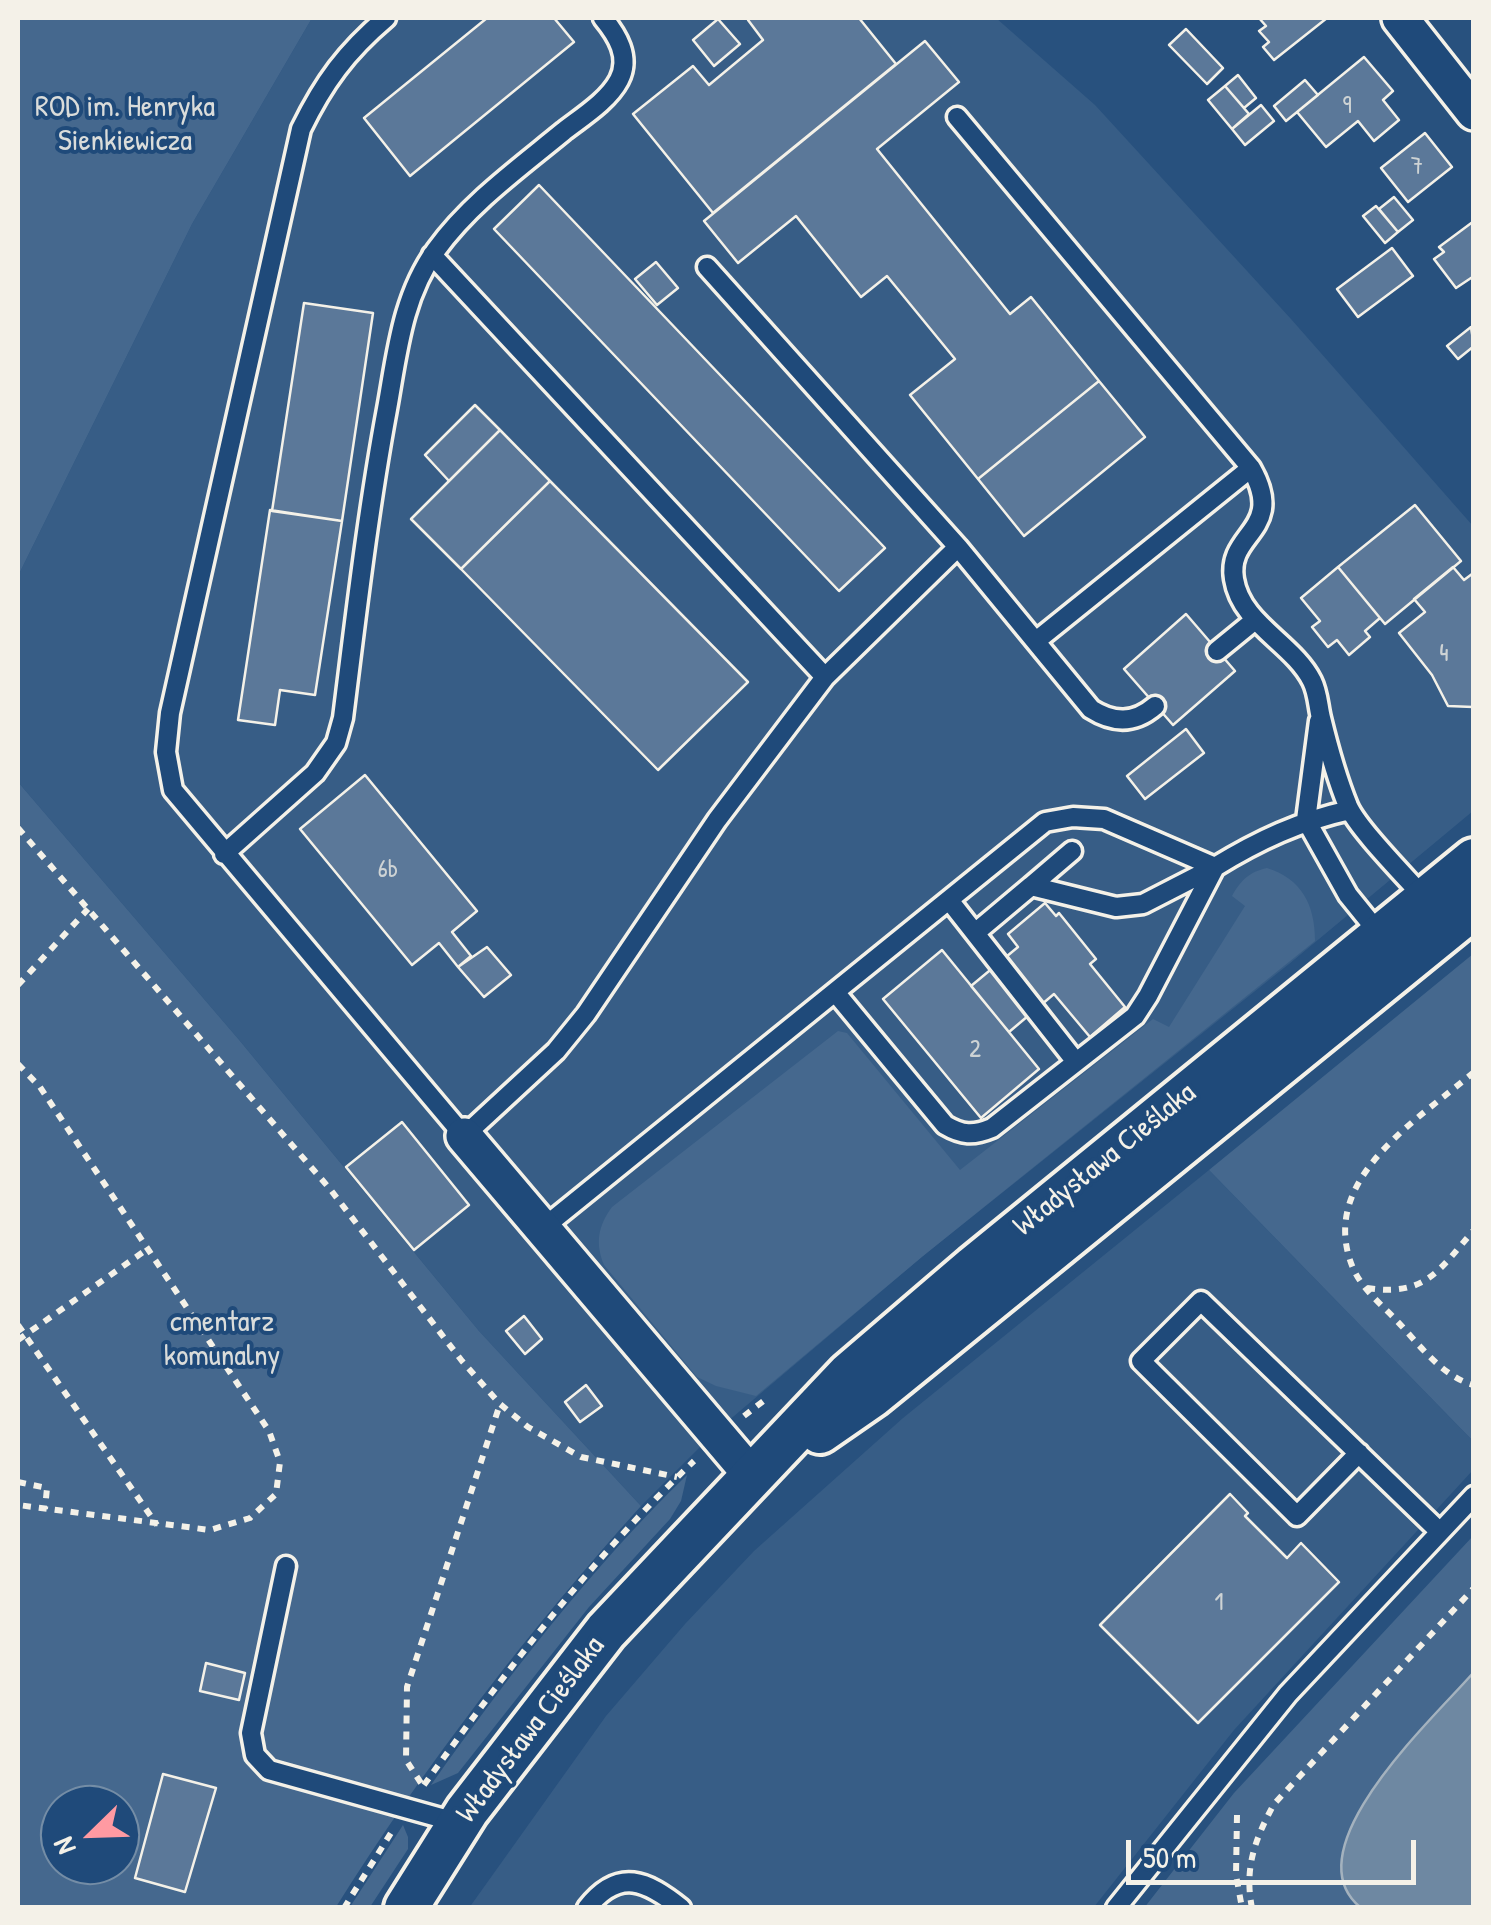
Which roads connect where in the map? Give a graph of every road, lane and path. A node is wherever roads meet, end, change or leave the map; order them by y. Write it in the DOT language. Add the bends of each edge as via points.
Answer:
graph roads {
  1 [pos="386,18"];
  2 [pos="603,18"];
  3 [pos="1400,18"];
  4 [pos="1474,112"];
  5 [pos="956,117"];
  6 [pos="432,255"];
  7 [pos="706,267"];
  8 [pos="1251,468"];
  9 [pos="958,547"];
  10 [pos="1256,620"];
  11 [pos="1036,641"];
  12 [pos="1218,651"];
  13 [pos="825,677"];
  14 [pos="1155,706"];
  15 [pos="1320,716"];
  16 [pos="1350,810"];
  17 [pos="1306,820"];
  18 [pos="18,828"];
  19 [pos="1072,852"];
  20 [pos="224,854"];
  21 [pos="1474,860"];
  22 [pos="1215,867"];
  23 [pos="1031,886"];
  24 [pos="949,900"];
  25 [pos="88,909"];
  26 [pos="1449,912"];
  27 [pos="975,933"];
  28 [pos="1392,949"];
  29 [pos="18,985"];
  30 [pos="835,992"];
  31 [pos="1076,1062"];
  32 [pos="18,1064"];
  33 [pos="1474,1072"];
  34 [pos="464,1136"];
  35 [pos="543,1228"];
  36 [pos="1471,1236"];
  37 [pos="146,1250"];
  38 [pos="1366,1288"];
  39 [pos="18,1324"];
  40 [pos="21,1337"];
  41 [pos="1474,1386"];
  42 [pos="500,1404"];
  43 [pos="718,1438"];
  44 [pos="1359,1453"];
  45 [pos="677,1476"];
  46 [pos="753,1477"];
  47 [pos="18,1482"];
  48 [pos="1474,1496"];
  49 [pos="18,1505"];
  50 [pos="45,1509"];
  51 [pos="158,1526"];
  52 [pos="1439,1530"];
  53 [pos="286,1566"];
  54 [pos="1474,1588"];
  55 [pos="424,1786"];
  56 [pos="408,1808"];
  57 [pos="1237,1816"];
  58 [pos="460,1823"];
  59 [pos="344,1908"];
  60 [pos="406,1908"];
  61 [pos="587,1908"];
  62 [pos="681,1908"];
  63 [pos="1116,1908"];
  64 [pos="1242,1908"];
  65 [pos="1252,1908"];
  1 -- 20 [label="lane" via="323,84 301,128 170,713 166,752 172,790"];
  2 -- 6 [label="lane" via="624,55 620,78 603,100 466,214"];
  3 -- 4 [label="street"];
  5 -- 8 [label="lane"];
  6 -- 13 [label="lane"];
  6 -- 20 [label="lane" via="404,318 336,743 315,772"];
  7 -- 9 [label="lane"];
  8 -- 10 [label="lane" via="1265,507 1238,553 1233,576"];
  8 -- 11 [label="lane"];
  9 -- 11 [label="lane"];
  9 -- 13 [label="lane"];
  10 -- 12 [label="lane"];
  10 -- 15 [label="lane" via="1312,681"];
  11 -- 14 [label="lane" via="1090,709 1110,720 1129,720"];
  13 -- 34 [label="lane" via="556,1052"];
  15 -- 16 [label="lane"];
  15 -- 17 [label="lane"];
  16 -- 17 [label="lane"];
  16 -- 26 [label="lane"];
  17 -- 22 [label="lane"];
  17 -- 28 [label="lane" via="1348,895"];
  18 -- 25 [label="path"];
  19 -- 23 [label="lane"];
  20 -- 34 [label="lane"];
  21 -- 26 [label="street, Władysława Cieślaka"];
  22 -- 23 [label="lane" via="1130,906"];
  22 -- 24 [label="lane" via="1104,819 1074,817 1045,822"];
  22 -- 31 [label="lane" via="1134,1016"];
  23 -- 27 [label="lane"];
  24 -- 27 [label="lane"];
  24 -- 30 [label="lane"];
  25 -- 29 [label="path"];
  25 -- 42 [label="path" via="330,1189"];
  26 -- 28 [label="street, Władysława Cieślaka"];
  27 -- 31 [label="lane"];
  28 -- 46 [label="street, Władysława Cieślaka" via="974,1267 849,1374"];
  30 -- 31 [label="lane" via="945,1126 960,1134 992,1128"];
  30 -- 35 [label="lane"];
  32 -- 37 [label="path"];
  33 -- 38 [label="path" via="1375,1157 1356,1182 1347,1242"];
  34 -- 35 [label="street"];
  35 -- 43 [label="street"];
  36 -- 38 [label="path" via="1432,1279 1414,1288"];
  37 -- 40 [label="path"];
  37 -- 51 [label="path" via="269,1432 280,1462 276,1494 250,1518 210,1530"];
  38 -- 41 [label="path" via="1443,1368"];
  39 -- 40 [label="path"];
  40 -- 51 [label="path"];
  42 -- 45 [label="path" via="580,1457"];
  42 -- 55 [label="path" via="407,1686 406,1760"];
  43 -- 45 [label="path"];
  43 -- 46 [label="street"];
  44 -- 44 [label="lane" via="1202,1301 1141,1361 1297,1516"];
  44 -- 52 [label="lane"];
  45 -- 55 [label="path" via="571,1592"];
  46 -- 58 [label="street, Władysława Cieślaka" via="606,1630"];
  47 -- 50 [label="path" via="47,1488"];
  48 -- 52 [label="lane"];
  49 -- 50 [label="path"];
  50 -- 51 [label="path"];
  52 -- 63 [label="lane" via="1288,1694"];
  53 -- 56 [label="lane" via="251,1733 255,1756 268,1770"];
  54 -- 65 [label="path" via="1274,1804 1250,1857"];
  55 -- 56 [label="path"];
  56 -- 58 [label="lane"];
  56 -- 59 [label="path"];
  57 -- 64 [label="path"];
  58 -- 60 [label="street, Władysława Cieślaka"];
  61 -- 62 [label="lane" via="606,1890 636,1882 652,1885"];
}
